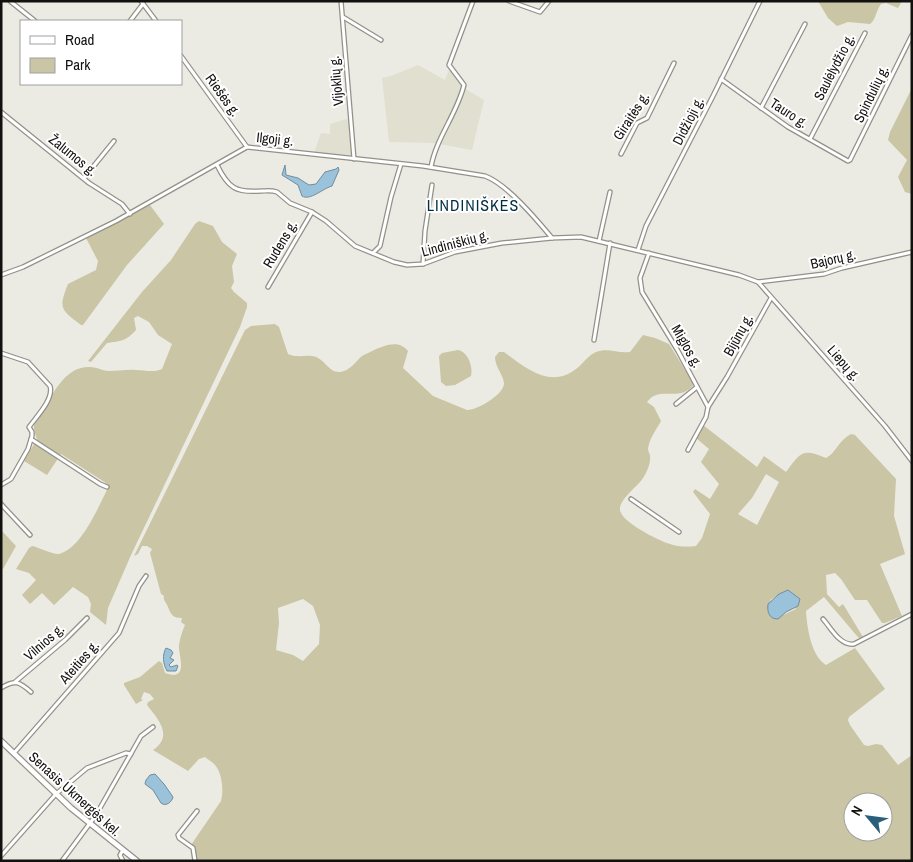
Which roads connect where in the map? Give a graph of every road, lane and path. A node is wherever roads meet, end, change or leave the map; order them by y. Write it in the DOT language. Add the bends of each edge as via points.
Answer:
graph roads {
  1 [pos="10,1"];
  2 [pos="342,1"];
  3 [pos="473,1"];
  4 [pos="509,1"];
  5 [pos="549,1"];
  6 [pos="760,1"];
  7 [pos="142,3"];
  8 [pos="343,17"];
  9 [pos="34,20"];
  10 [pos="131,20"];
  11 [pos="155,20"];
  12 [pos="805,24"];
  13 [pos="864,33"];
  14 [pos="912,35"];
  15 [pos="381,40"];
  16 [pos="182,57"];
  17 [pos="674,62"];
  18 [pos="721,79"];
  19 [pos="761,108"];
  20 [pos="1,112"];
  21 [pos="810,138"];
  22 [pos="114,141"];
  23 [pos="248,147"];
  24 [pos="621,154"];
  25 [pos="354,158"];
  26 [pos="848,161"];
  27 [pos="401,164"];
  28 [pos="217,165"];
  29 [pos="431,167"];
  30 [pos="84,178"];
  31 [pos="432,185"];
  32 [pos="610,192"];
  33 [pos="312,212"];
  34 [pos="130,214"];
  35 [pos="552,238"];
  36 [pos="599,241"];
  37 [pos="610,243"];
  38 [pos="380,246"];
  39 [pos="638,250"];
  40 [pos="912,252"];
  41 [pos="373,253"];
  42 [pos="649,253"];
  43 [pos="385,257"];
  44 [pos="423,264"];
  45 [pos="1,275"];
  46 [pos="758,282"];
  47 [pos="268,287"];
  48 [pos="772,298"];
  49 [pos="594,340"];
  50 [pos="1,353"];
  51 [pos="697,387"];
  52 [pos="676,404"];
  53 [pos="708,407"];
  54 [pos="32,439"];
  55 [pos="688,450"];
  56 [pos="912,461"];
  57 [pos="1,485"];
  58 [pos="107,487"];
  59 [pos="631,499"];
  60 [pos="1,504"];
  61 [pos="679,532"];
  62 [pos="30,535"];
  63 [pos="146,576"];
  64 [pos="912,614"];
  65 [pos="87,618"];
  66 [pos="823,619"];
  67 [pos="15,682"];
  68 [pos="1,688"];
  69 [pos="31,692"];
  70 [pos="153,728"];
  71 [pos="1,741"];
  72 [pos="14,753"];
  73 [pos="131,754"];
  74 [pos="56,794"];
  75 [pos="197,811"];
  76 [pos="88,823"];
  77 [pos="123,850"];
  78 [pos="1,856"];
  79 [pos="62,861"];
  80 [pos="123,861"];
  81 [pos="137,861"];
  82 [pos="195,861"];
  1 -- 9 [label="street"];
  2 -- 8 [label="street, Vijoklių g."];
  3 -- 29 [label="street" via="449,64 464,85 437,145"];
  4 -- 5 [label="street" via="540,12"];
  6 -- 18 [label="street, Didžioji g."];
  7 -- 10 [label="street"];
  7 -- 11 [label="street"];
  8 -- 15 [label="street"];
  8 -- 25 [label="street, Vijoklių g."];
  12 -- 19 [label="street"];
  13 -- 21 [label="street, Saulėlydžio g."];
  14 -- 26 [label="street, Spindulių g."];
  16 -- 23 [label="street, Riešės g."];
  17 -- 24 [label="street, Giraitės g." via="647,118 637,123"];
  18 -- 19 [label="street, Tauro g."];
  18 -- 39 [label="street, Didžioji g." via="646,226"];
  19 -- 21 [label="street, Tauro g."];
  20 -- 30 [label="street, Žalumos g."];
  21 -- 26 [label="street, Tauro g."];
  22 -- 30 [label="street"];
  23 -- 25 [label="street, Ilgoji g."];
  23 -- 28 [label="street, Ilgoji g."];
  25 -- 27 [label="street, Ilgoji g."];
  27 -- 29 [label="street, Ilgoji g."];
  27 -- 38 [label="street" via="390,196"];
  28 -- 33 [label="street, Lindiniškių g." via="236,190 274,191 290,203"];
  28 -- 34 [label="street, Ilgoji g."];
  29 -- 35 [label="street, Ilgoji g." via="494,180"];
  30 -- 34 [label="street, Žalumos g." via="122,204"];
  31 -- 44 [label="street"];
  32 -- 36 [label="street"];
  33 -- 41 [label="street, Lindiniškių g." via="355,246"];
  33 -- 47 [label="street, Rudens g."];
  34 -- 45 [label="street, Ilgoji g."];
  35 -- 36 [label="street, Lindiniškių g."];
  35 -- 44 [label="street, Lindiniškių g." via="463,250"];
  36 -- 37 [label="street, Lindiniškių g."];
  37 -- 39 [label="street, Lindiniškių g."];
  37 -- 49 [label="street"];
  38 -- 41 [label="street"];
  38 -- 43 [label="street"];
  39 -- 42 [label="street, Lindiniškių g."];
  40 -- 46 [label="street, Bajorų g." via="824,274"];
  41 -- 43 [label="street, Lindiniškių g."];
  42 -- 46 [label="street, Lindiniškių g."];
  42 -- 51 [label="street, Miglos g." via="640,278 642,292"];
  43 -- 44 [label="street, Lindiniškių g." via="407,265"];
  46 -- 48 [label="street, Liepų g."];
  48 -- 53 [label="street, Bijūnų g."];
  48 -- 56 [label="street, Liepų g."];
  50 -- 54 [label="street" via="28,362 52,389 29,427"];
  51 -- 52 [label="street"];
  51 -- 53 [label="street, Miglos g."];
  53 -- 55 [label="street"];
  54 -- 57 [label="street" via="8,482"];
  54 -- 58 [label="street"];
  59 -- 61 [label="street"];
  60 -- 62 [label="street"];
  63 -- 72 [label="street, Ateities g." via="119,633"];
  64 -- 66 [label="street" via="850,645 841,640"];
  65 -- 67 [label="street, Vilnios g."];
  67 -- 68 [label="street, Vilnios g."];
  67 -- 69 [label="street"];
  70 -- 73 [label="street" via="141,736"];
  71 -- 72 [label="main road, Senasis Ukmergės kel."];
  72 -- 74 [label="main road, Senasis Ukmergės kel."];
  73 -- 74 [label="street" via="87,768"];
  73 -- 76 [label="street" via="96,815"];
  74 -- 76 [label="main road, Senasis Ukmergės kel."];
  74 -- 78 [label="street"];
  75 -- 82 [label="street" via="178,836 193,848"];
  76 -- 77 [label="main road, Senasis Ukmergės kel."];
  76 -- 79 [label="street"];
  77 -- 80 [label="street" via="120,855"];
  77 -- 81 [label="main road, Senasis Ukmergės kel."];
}
